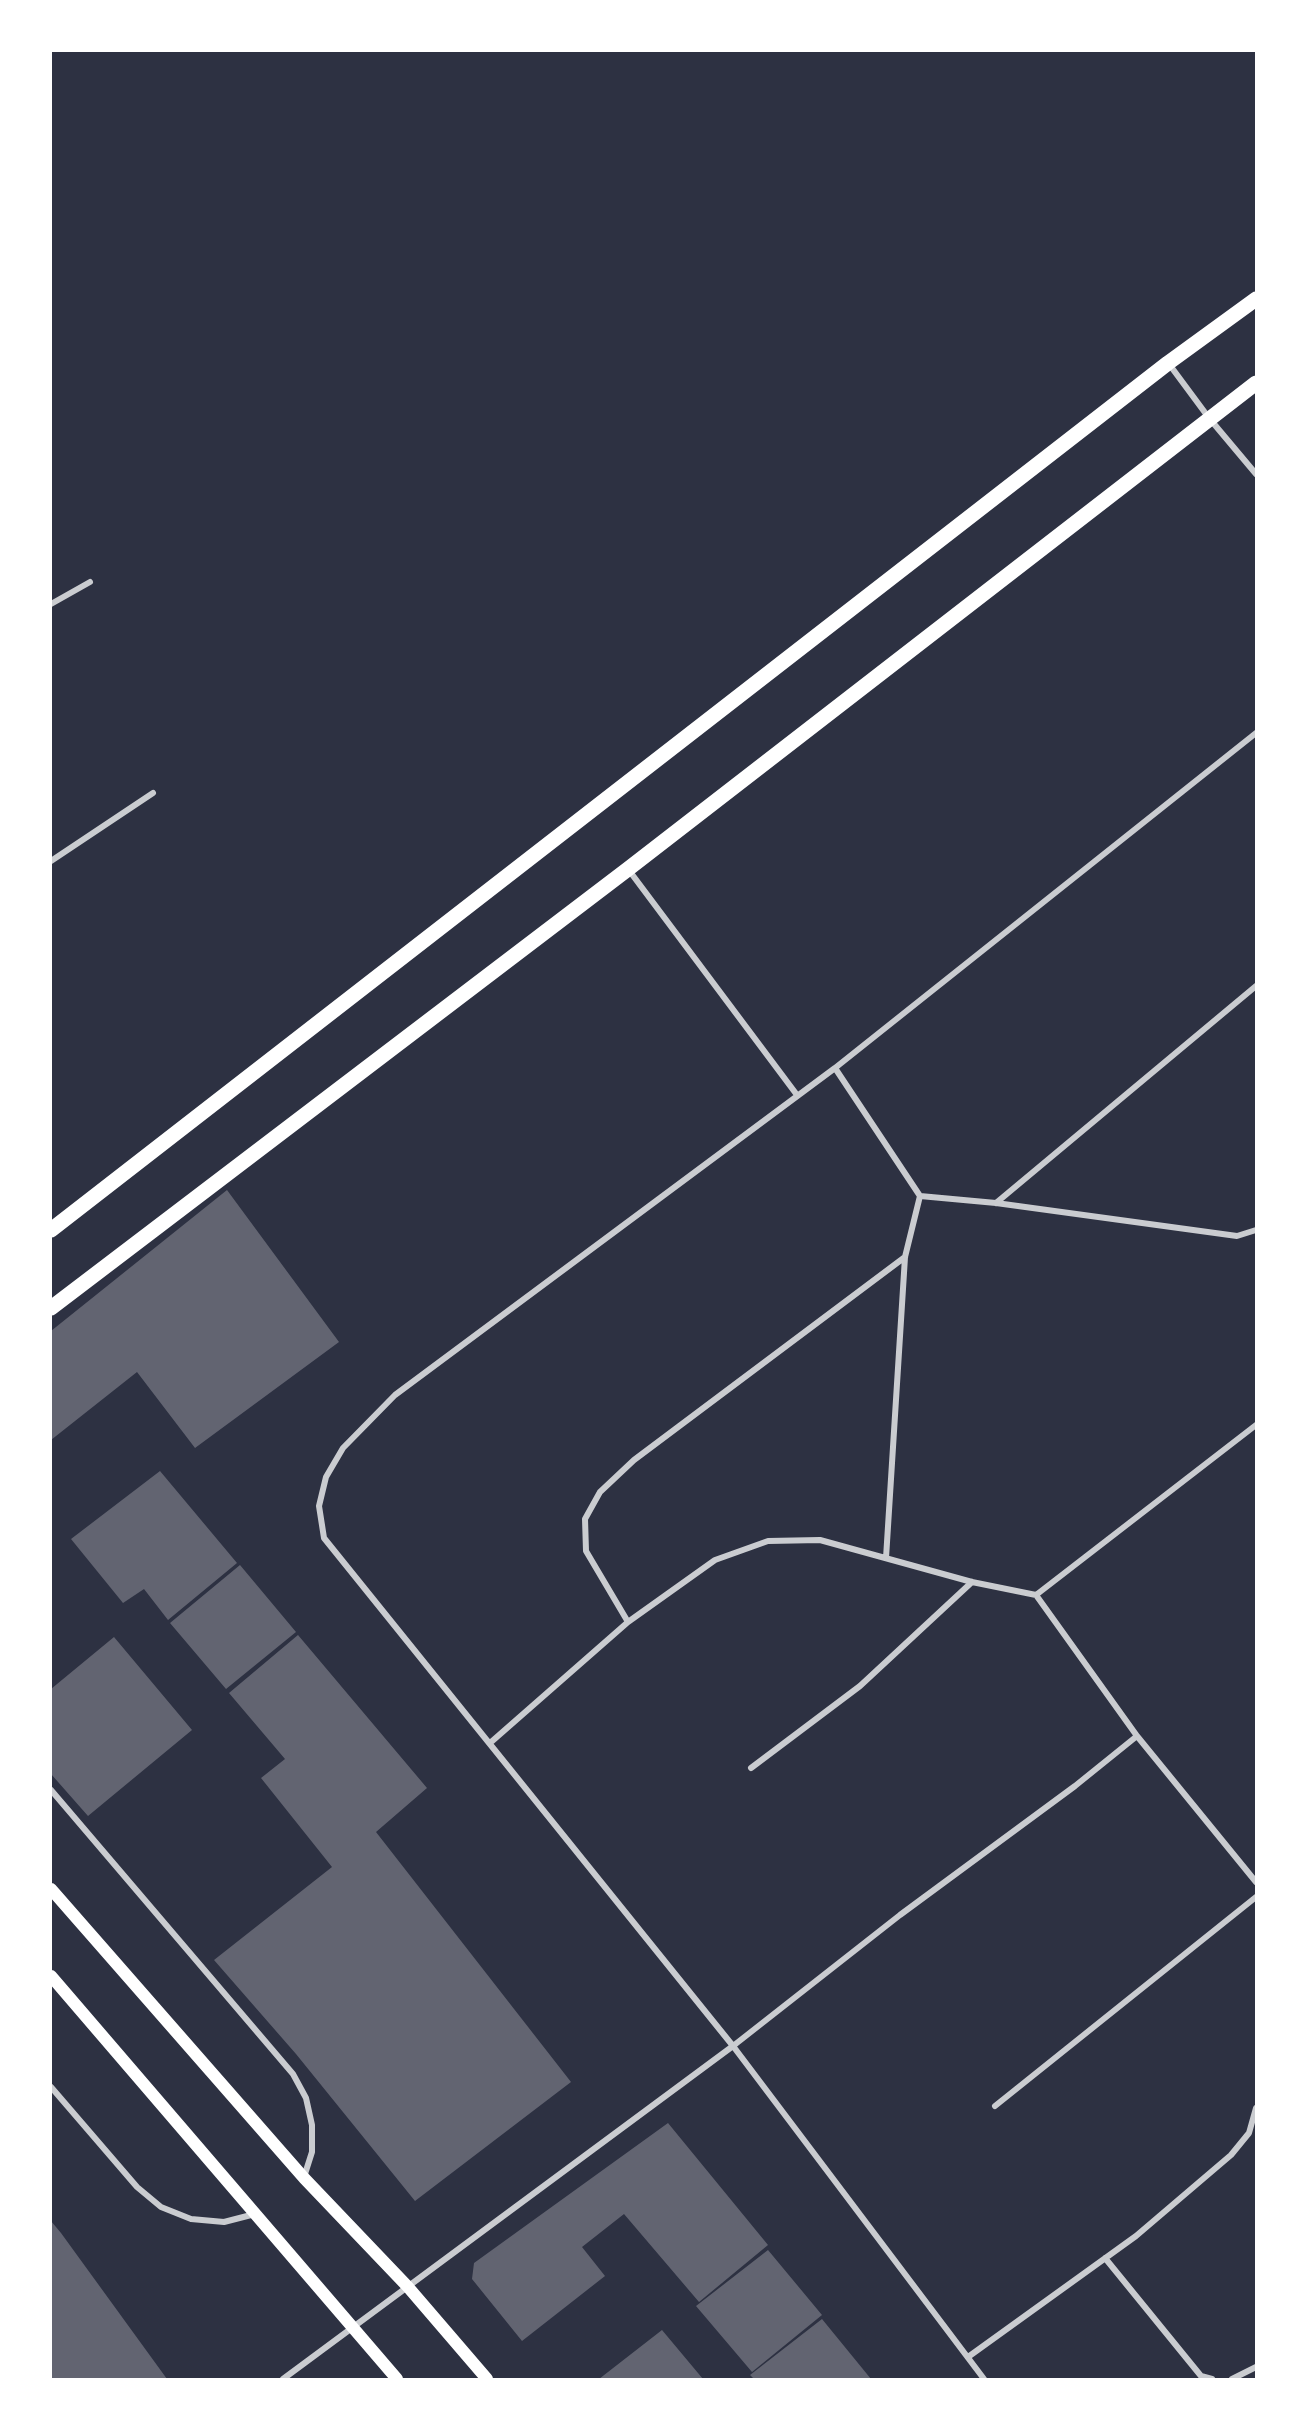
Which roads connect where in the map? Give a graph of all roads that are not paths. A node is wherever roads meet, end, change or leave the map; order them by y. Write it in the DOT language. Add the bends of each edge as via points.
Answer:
graph roads {
  1 [pos="1256,299"];
  2 [pos="1168,363"];
  3 [pos="1256,383"];
  4 [pos="1209,418"];
  5 [pos="1256,474"];
  6 [pos="90,582"];
  7 [pos="51,604"];
  8 [pos="1256,733"];
  9 [pos="153,793"];
  10 [pos="51,861"];
  11 [pos="628,869"];
  12 [pos="1256,986"];
  13 [pos="835,1068"];
  14 [pos="796,1095"];
  15 [pos="920,1196"];
  16 [pos="996,1203"];
  17 [pos="51,1230"];
  18 [pos="1256,1230"];
  19 [pos="905,1257"];
  20 [pos="51,1308"];
  21 [pos="1256,1425"];
  22 [pos="886,1558"];
  23 [pos="972,1581"];
  24 [pos="1036,1595"];
  25 [pos="628,1622"];
  26 [pos="1137,1736"];
  27 [pos="490,1743"];
  28 [pos="751,1768"];
  29 [pos="51,1790"];
  30 [pos="1256,1882"];
  31 [pos="51,1889"];
  32 [pos="1256,1897"];
  33 [pos="51,1976"];
  34 [pos="733,2046"];
  35 [pos="51,2087"];
  36 [pos="995,2106"];
  37 [pos="1256,2108"];
  38 [pos="304,2178"];
  39 [pos="255,2214"];
  40 [pos="1105,2258"];
  41 [pos="408,2287"];
  42 [pos="354,2328"];
  43 [pos="968,2357"];
  44 [pos="1256,2367"];
  45 [pos="283,2379"];
  46 [pos="397,2379"];
  47 [pos="487,2379"];
  48 [pos="984,2379"];
  49 [pos="1212,2379"];
  50 [pos="1232,2379"];
  1 -- 2 [label="main road"];
  2 -- 4 [label="street"];
  2 -- 17 [label="main road"];
  3 -- 4 [label="main road"];
  4 -- 5 [label="street"];
  4 -- 11 [label="main road"];
  6 -- 7 [label="street"];
  8 -- 13 [label="street"];
  9 -- 10 [label="street"];
  11 -- 14 [label="street"];
  11 -- 20 [label="main road"];
  12 -- 16 [label="street"];
  13 -- 14 [label="street"];
  13 -- 15 [label="street"];
  14 -- 27 [label="street" via="395,1395 343,1448 326,1477 319,1506 324,1538"];
  15 -- 16 [label="street"];
  15 -- 19 [label="street"];
  16 -- 18 [label="street" via="1204,1233 1237,1236"];
  19 -- 22 [label="street"];
  19 -- 25 [label="street" via="634,1460 600,1492 585,1519 586,1551"];
  21 -- 24 [label="street"];
  22 -- 23 [label="street"];
  22 -- 25 [label="street" via="820,1540 768,1541 715,1560"];
  23 -- 24 [label="street"];
  23 -- 28 [label="street" via="860,1686"];
  24 -- 26 [label="street"];
  25 -- 27 [label="street"];
  26 -- 30 [label="street"];
  26 -- 34 [label="street"];
  27 -- 34 [label="street"];
  29 -- 38 [label="street" via="293,2074 306,2098 312,2125 312,2152"];
  31 -- 38 [label="main road"];
  32 -- 36 [label="street"];
  33 -- 39 [label="main road"];
  34 -- 41 [label="street"];
  34 -- 43 [label="street"];
  35 -- 39 [label="street" via="136,2187 161,2207 191,2219 224,2222"];
  37 -- 40 [label="street" via="1249,2133 1232,2155"];
  38 -- 41 [label="main road"];
  39 -- 42 [label="main road"];
  40 -- 43 [label="street"];
  40 -- 49 [label="street" via="1201,2376"];
  41 -- 42 [label="street"];
  41 -- 47 [label="main road"];
  42 -- 45 [label="street"];
  42 -- 46 [label="main road"];
  43 -- 48 [label="street"];
  44 -- 50 [label="street"];
}
